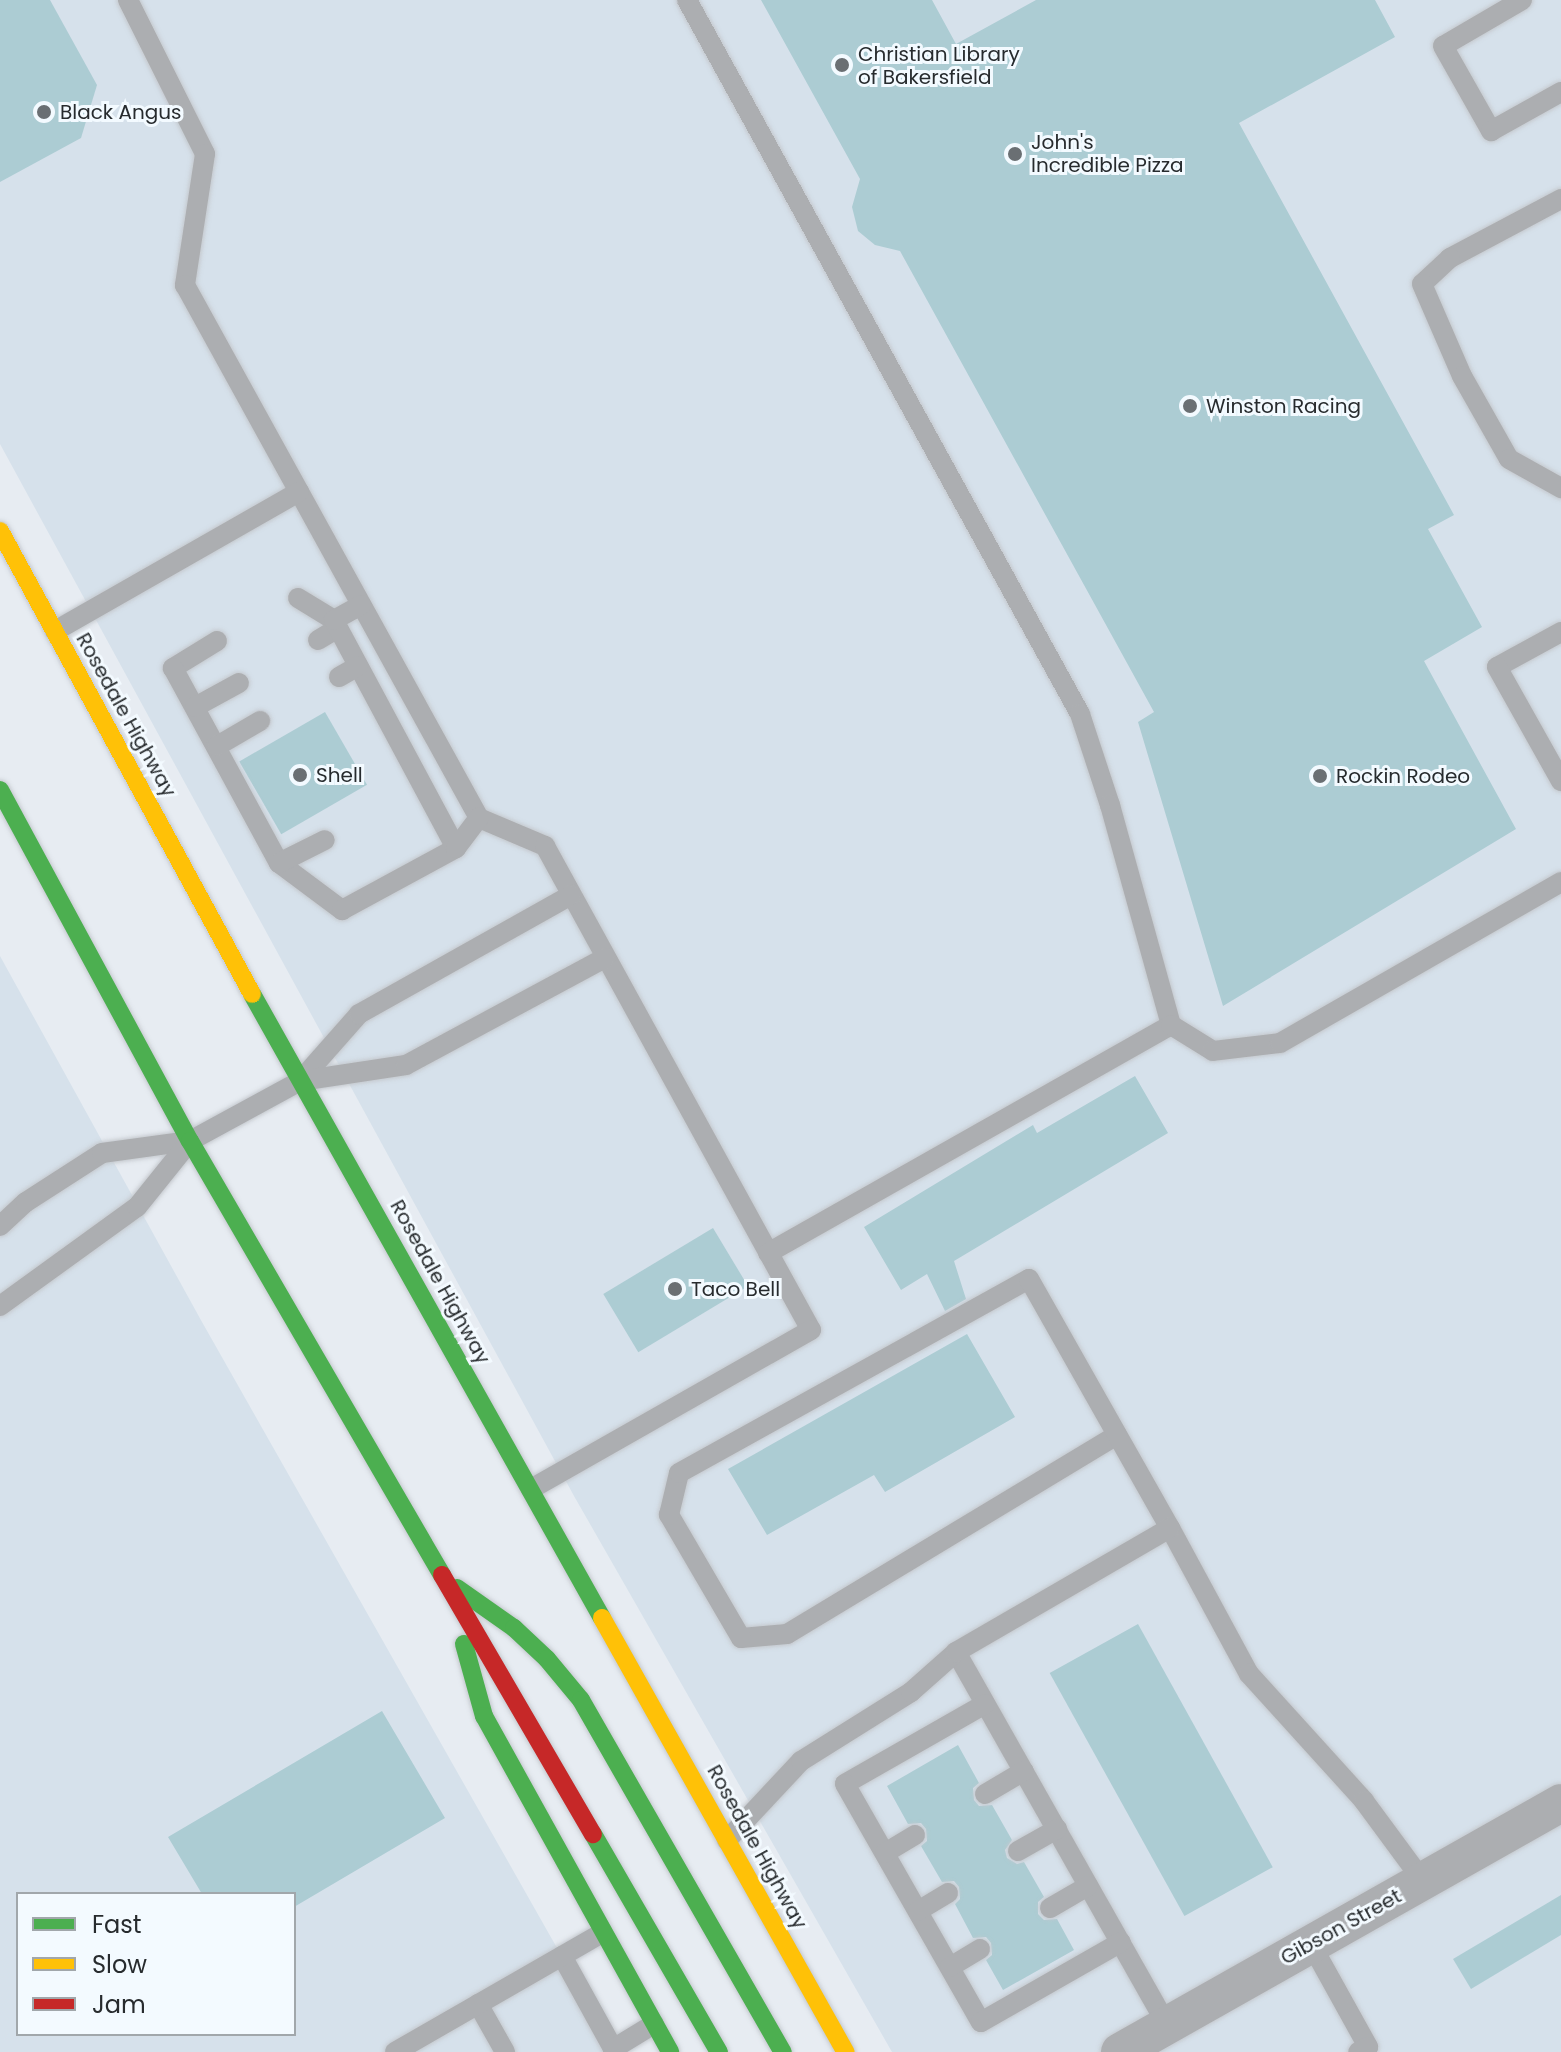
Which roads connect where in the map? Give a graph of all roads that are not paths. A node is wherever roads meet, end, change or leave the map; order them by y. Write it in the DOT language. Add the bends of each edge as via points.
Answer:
graph roads {
  1 [pos="128,0"];
  2 [pos="687,0"];
  3 [pos="1522,0"];
  4 [pos="1561,92"];
  5 [pos="1561,199"];
  6 [pos="1561,488"];
  7 [pos="299,492"];
  8 [pos="0,531"];
  9 [pos="298,598"];
  10 [pos="361,605"];
  11 [pos="336,624"];
  12 [pos="55,631"];
  13 [pos="1561,632"];
  14 [pos="318,640"];
  15 [pos="217,641"];
  16 [pos="358,666"];
  17 [pos="339,677"];
  18 [pos="239,683"];
  19 [pos="195,707"];
  20 [pos="260,721"];
  21 [pos="217,746"];
  22 [pos="1561,781"];
  23 [pos="0,790"];
  24 [pos="479,818"];
  25 [pos="325,840"];
  26 [pos="456,848"];
  27 [pos="279,863"];
  28 [pos="1561,882"];
  29 [pos="571,895"];
  30 [pos="605,958"];
  31 [pos="1171,1025"];
  32 [pos="300,1081"];
  33 [pos="190,1141"];
  34 [pos="0,1226"];
  35 [pos="768,1253"];
  36 [pos="0,1306"];
  37 [pos="1117,1435"];
  38 [pos="531,1489"];
  39 [pos="1170,1528"];
  40 [pos="446,1580"];
  41 [pos="956,1652"];
  42 [pos="985,1704"];
  43 [pos="1024,1771"];
  44 [pos="985,1794"];
  45 [pos="1561,1803"];
  46 [pos="1057,1829"];
  47 [pos="915,1835"];
  48 [pos="727,1840"];
  49 [pos="1018,1851"];
  50 [pos="885,1853"];
  51 [pos="1423,1881"];
  52 [pos="1088,1886"];
  53 [pos="948,1893"];
  54 [pos="1050,1908"];
  55 [pos="918,1911"];
  56 [pos="602,1933"];
  57 [pos="1121,1942"];
  58 [pos="1311,1944"];
  59 [pos="980,1949"];
  60 [pos="562,1956"];
  61 [pos="950,1967"];
  62 [pos="478,2004"];
  63 [pos="654,2024"];
  64 [pos="1144,2042"];
  65 [pos="614,2050"];
  66 [pos="395,2052"];
  67 [pos="505,2052"];
  68 [pos="670,2052"];
  69 [pos="719,2052"];
  70 [pos="783,2052"];
  71 [pos="846,2052"];
  72 [pos="1358,2052"];
  1 -- 7 [label="lane" via="205,154 185,285"];
  2 -- 31 [label="lane" via="1080,714"];
  3 -- 4 [label="lane" via="1443,46 1491,131"];
  5 -- 6 [label="lane" via="1450,258 1422,284 1462,376 1509,459"];
  7 -- 10 [label="lane"];
  7 -- 12 [label="lane"];
  8 -- 12 [label="main road, Rosedale Highway"];
  9 -- 11 [label="lane"];
  10 -- 11 [label="lane"];
  10 -- 24 [label="lane"];
  11 -- 14 [label="lane"];
  11 -- 16 [label="lane"];
  12 -- 32 [label="main road, Rosedale Highway"];
  13 -- 22 [label="lane" via="1497,667"];
  15 -- 19 [label="lane" via="173,668"];
  16 -- 17 [label="lane"];
  16 -- 26 [label="lane" via="415,792"];
  18 -- 19 [label="lane"];
  19 -- 21 [label="lane"];
  20 -- 21 [label="lane"];
  21 -- 27 [label="lane"];
  23 -- 33 [label="main road"];
  24 -- 26 [label="lane"];
  24 -- 29 [label="lane" via="545,846"];
  25 -- 27 [label="lane"];
  26 -- 27 [label="lane" via="342,910"];
  28 -- 31 [label="lane" via="1280,1043 1213,1051"];
  29 -- 30 [label="lane"];
  29 -- 32 [label="lane" via="359,1014"];
  30 -- 32 [label="lane" via="406,1065"];
  30 -- 35 [label="lane"];
  31 -- 35 [label="lane"];
  32 -- 33 [label="lane"];
  32 -- 38 [label="main road, Rosedale Highway"];
  33 -- 34 [label="lane" via="102,1153 26,1202"];
  33 -- 36 [label="lane" via="137,1207"];
  33 -- 40 [label="main road"];
  35 -- 38 [label="lane" via="811,1330"];
  37 -- 37 [label="lane" via="1029,1279 679,1473 669,1515 741,1638 787,1634"];
  37 -- 39 [label="lane"];
  38 -- 48 [label="main road, Rosedale Highway"];
  39 -- 41 [label="lane"];
  39 -- 51 [label="lane" via="1249,1674 1364,1801"];
  40 -- 56 [label="main road" via="484,1716"];
  40 -- 69 [label="main road"];
  40 -- 70 [label="main road" via="514,1628 581,1700"];
  41 -- 42 [label="lane"];
  41 -- 48 [label="lane" via="911,1692 801,1761"];
  42 -- 43 [label="lane"];
  42 -- 50 [label="lane" via="845,1784"];
  43 -- 44 [label="lane"];
  43 -- 46 [label="lane"];
  45 -- 51 [label="street, Gibson Street"];
  46 -- 49 [label="lane"];
  46 -- 52 [label="lane"];
  47 -- 50 [label="lane"];
  48 -- 71 [label="main road, Rosedale Highway"];
  50 -- 55 [label="lane"];
  51 -- 58 [label="street, Gibson Street"];
  52 -- 54 [label="lane"];
  52 -- 57 [label="lane"];
  53 -- 55 [label="lane"];
  55 -- 61 [label="lane"];
  56 -- 60 [label="lane"];
  56 -- 63 [label="main road"];
  57 -- 61 [label="lane" via="981,2022"];
  57 -- 64 [label="lane"];
  58 -- 64 [label="street, Gibson Street"];
  58 -- 72 [label="lane" via="1368,2047"];
  59 -- 61 [label="lane"];
  60 -- 62 [label="lane"];
  60 -- 65 [label="lane"];
  62 -- 66 [label="lane"];
  62 -- 67 [label="lane"];
  63 -- 65 [label="lane"];
  63 -- 68 [label="main road"];
}
